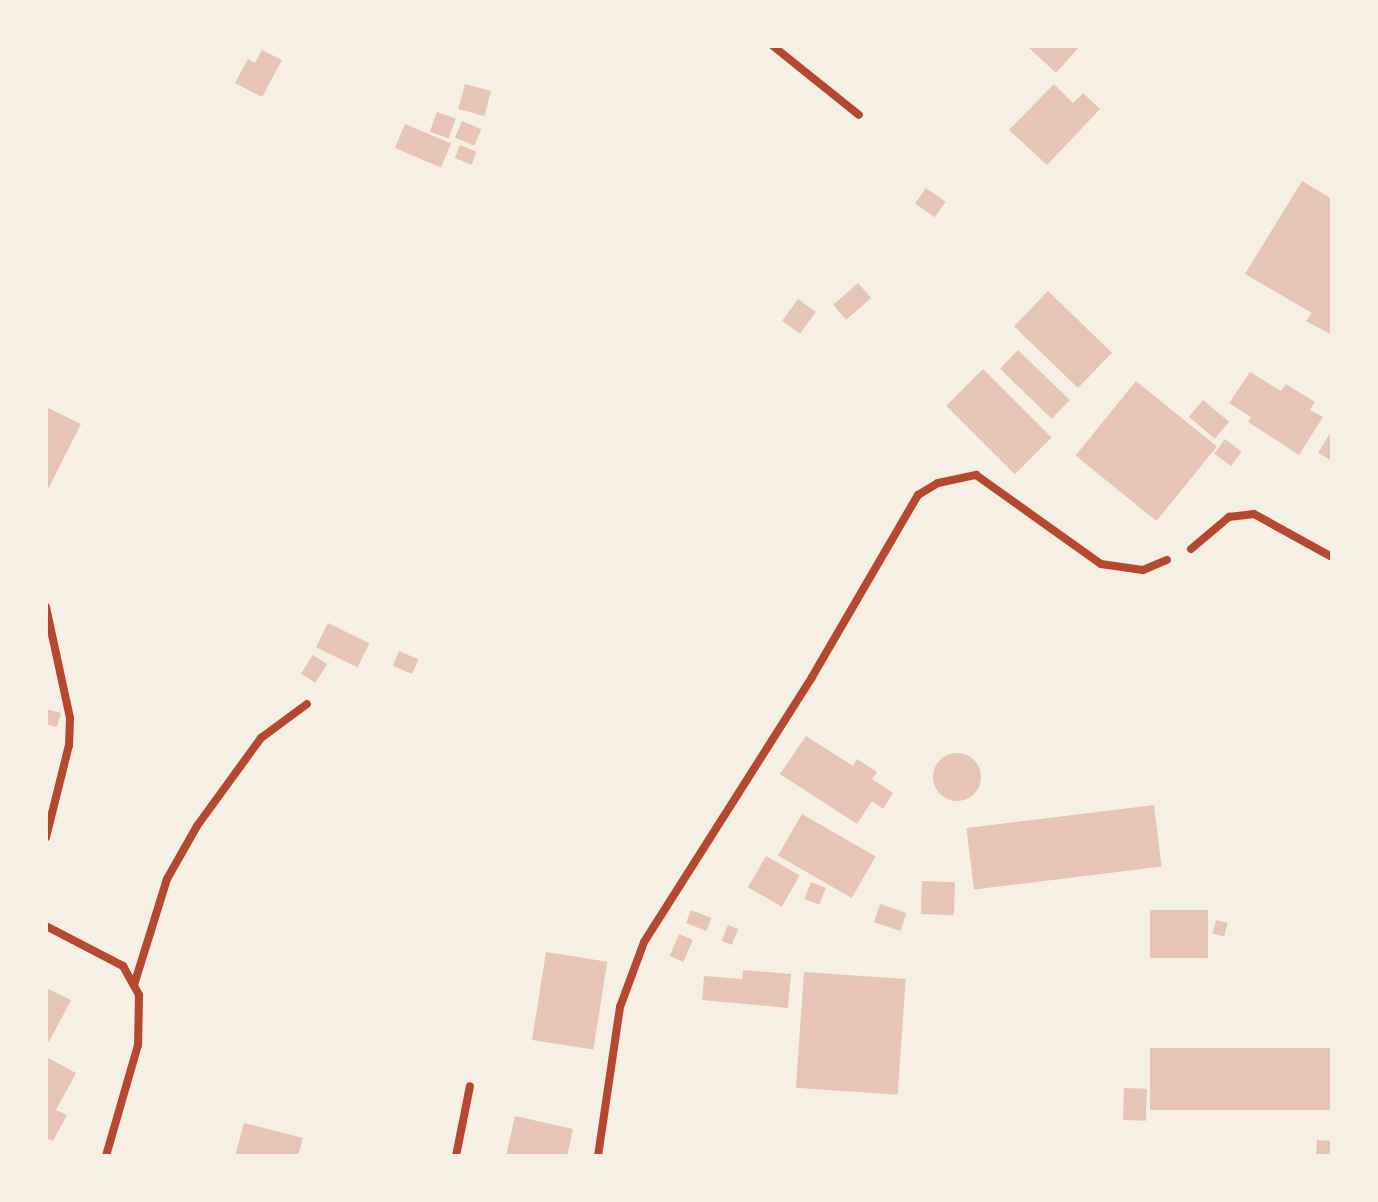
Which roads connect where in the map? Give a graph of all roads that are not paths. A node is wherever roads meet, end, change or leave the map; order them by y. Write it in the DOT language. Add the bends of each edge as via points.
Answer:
graph roads {
  1 [pos="773,46"];
  2 [pos="859,115"];
  3 [pos="1191,549"];
  4 [pos="1332,557"];
  5 [pos="1167,560"];
  6 [pos="46,607"];
  7 [pos="307,704"];
  8 [pos="46,837"];
  9 [pos="46,926"];
  10 [pos="134,985"];
  11 [pos="470,1086"];
  12 [pos="106,1156"];
  13 [pos="456,1156"];
  14 [pos="598,1156"];
  1 -- 2 [label="street"];
  3 -- 4 [label="street" via="1229,517 1254,514"];
  5 -- 14 [label="street" via="1143,570 1101,564 976,475 938,483 918,495 812,677 644,942 620,1007"];
  6 -- 8 [label="street" via="70,718 69,745"];
  7 -- 10 [label="street" via="261,738 197,826 167,879"];
  9 -- 10 [label="street" via="123,966"];
  10 -- 12 [label="street" via="139,995 138,1045"];
  11 -- 13 [label="street"];
}
